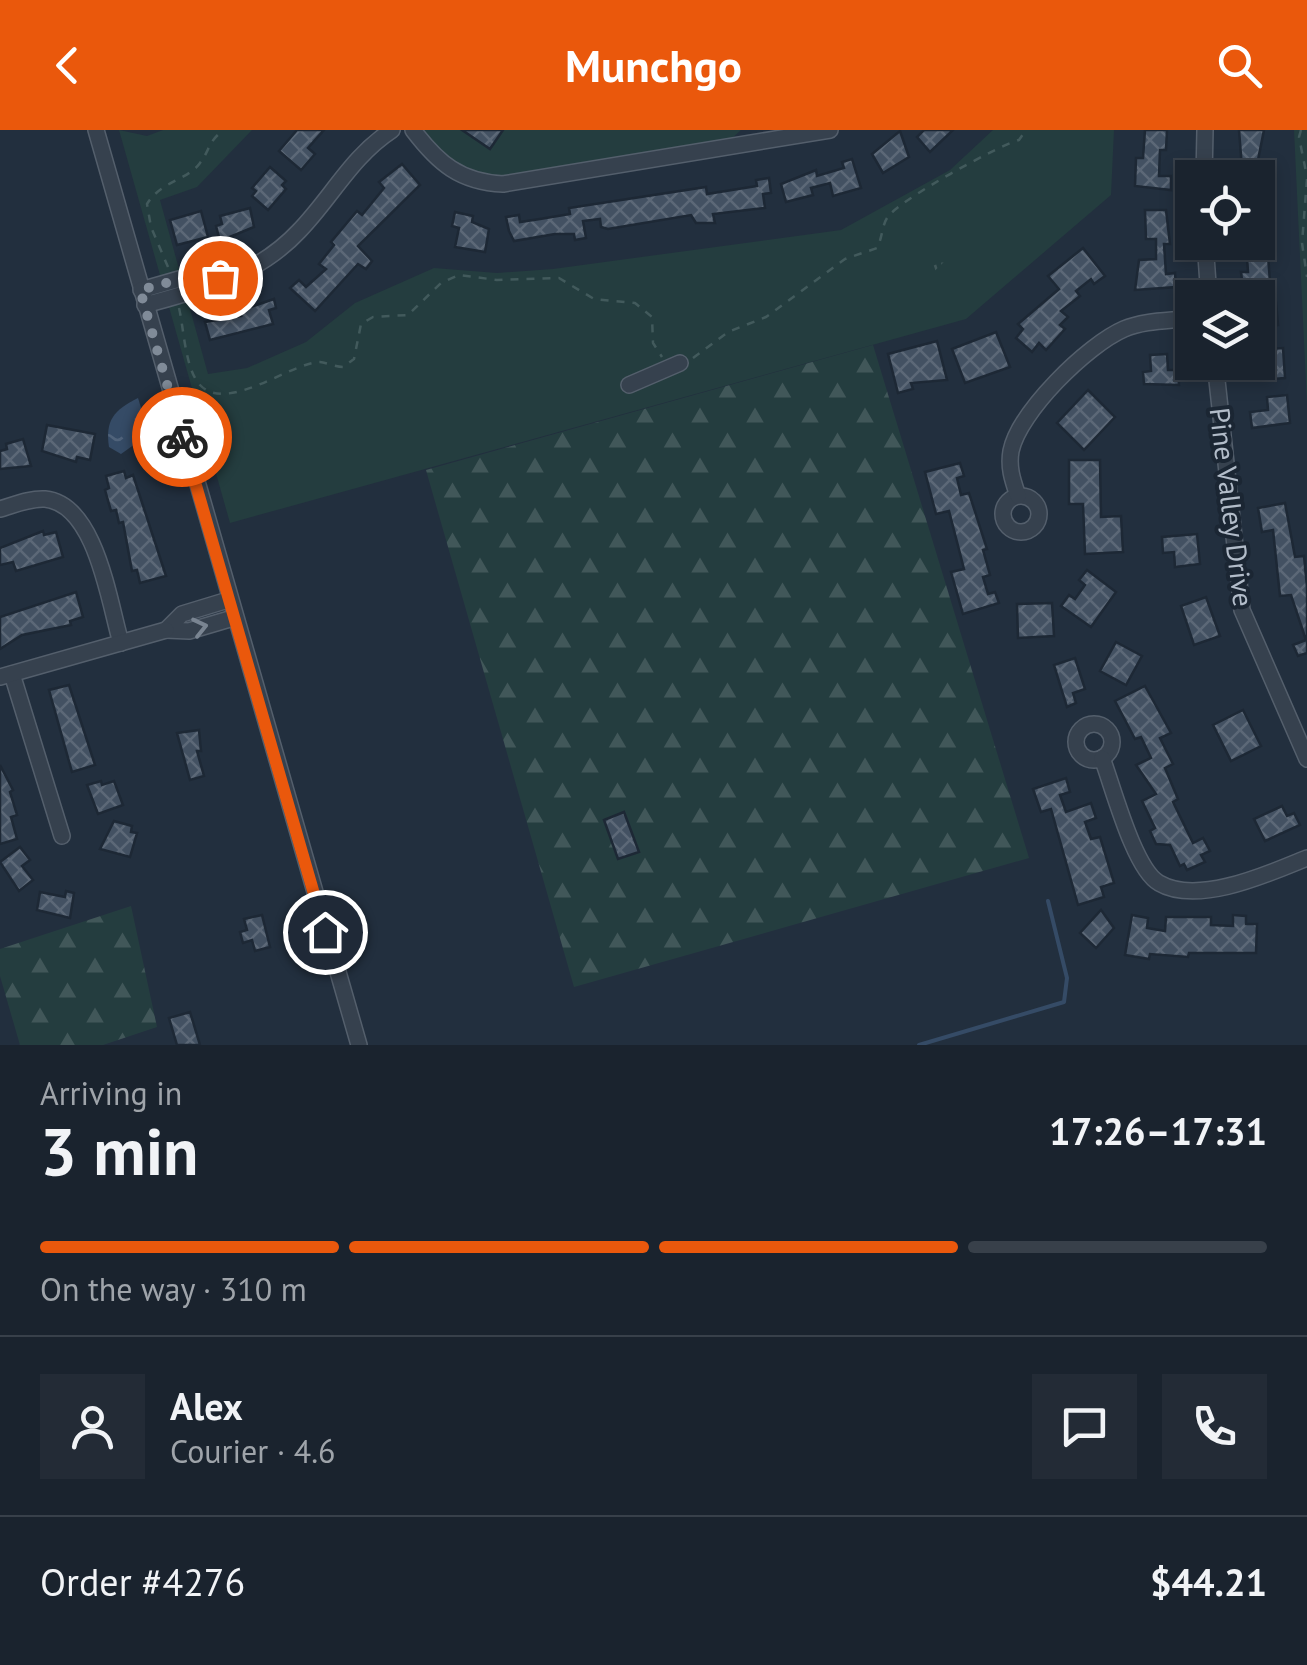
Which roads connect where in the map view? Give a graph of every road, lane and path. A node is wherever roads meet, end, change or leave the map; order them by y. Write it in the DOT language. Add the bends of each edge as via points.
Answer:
graph roads {
  1 [pos="96,130"];
  2 [pos="224,130"];
  3 [pos="392,130"];
  4 [pos="413,130"];
  5 [pos="830,130"];
  6 [pos="1026,130"];
  7 [pos="1205,130"];
  8 [pos="1302,130"];
  9 [pos="750,137"];
  10 [pos="1204,160"];
  11 [pos="1307,178"];
  12 [pos="1307,277"];
  13 [pos="175,289"];
  14 [pos="142,298"];
  15 [pos="1175,320"];
  16 [pos="680,363"];
  17 [pos="1216,380"];
  18 [pos="629,385"];
  19 [pos="1018,496"];
  20 [pos="0,510"];
  21 [pos="228,600"];
  22 [pos="233,618"];
  23 [pos="166,630"];
  24 [pos="121,642"];
  25 [pos="6,675"];
  26 [pos="1102,758"];
  27 [pos="1307,759"];
  28 [pos="62,836"];
  29 [pos="1307,858"];
  30 [pos="359,1045"];
  1 -- 14 [label="street"];
  2 -- 13 [label="path" via="210,139 202,162 172,178 147,204"];
  3 -- 13 [label="street" via="350,164 269,260 220,278 212,288"];
  4 -- 9 [label="street" via="440,164 492,183"];
  5 -- 9 [label="street"];
  6 -- 16 [label="path" via="1019,140 994,146 967,168 926,186 887,217 877,248 846,260 766,316"];
  7 -- 10 [label="street"];
  8 -- 11 [label="path"];
  11 -- 12 [label="path"];
  13 -- 14 [label="street"];
  13 -- 16 [label="path" via="194,373 217,394 319,362 343,368 354,359 361,324 408,314 441,282 459,275 546,276 594,299 634,303 652,317 656,352"];
  14 -- 21 [label="street"];
  15 -- 19 [label="street" via="1120,331 1042,398 1012,447 1010,472"];
  16 -- 18 [label="street"];
  17 -- 27 [label="street, Pine Valley Drive" via="1242,610"];
  20 -- 24 [label="street" via="42,499 76,514"];
  21 -- 22 [label="street"];
  21 -- 23 [label="street" via="182,614"];
  23 -- 22 [label="street, one-way" via="189,631"];
  22 -- 30 [label="street"];
  23 -- 24 [label="street"];
  24 -- 25 [label="street"];
  25 -- 28 [label="street"];
  26 -- 29 [label="street" via="1141,862 1158,883 1184,890 1243,884"];
}
